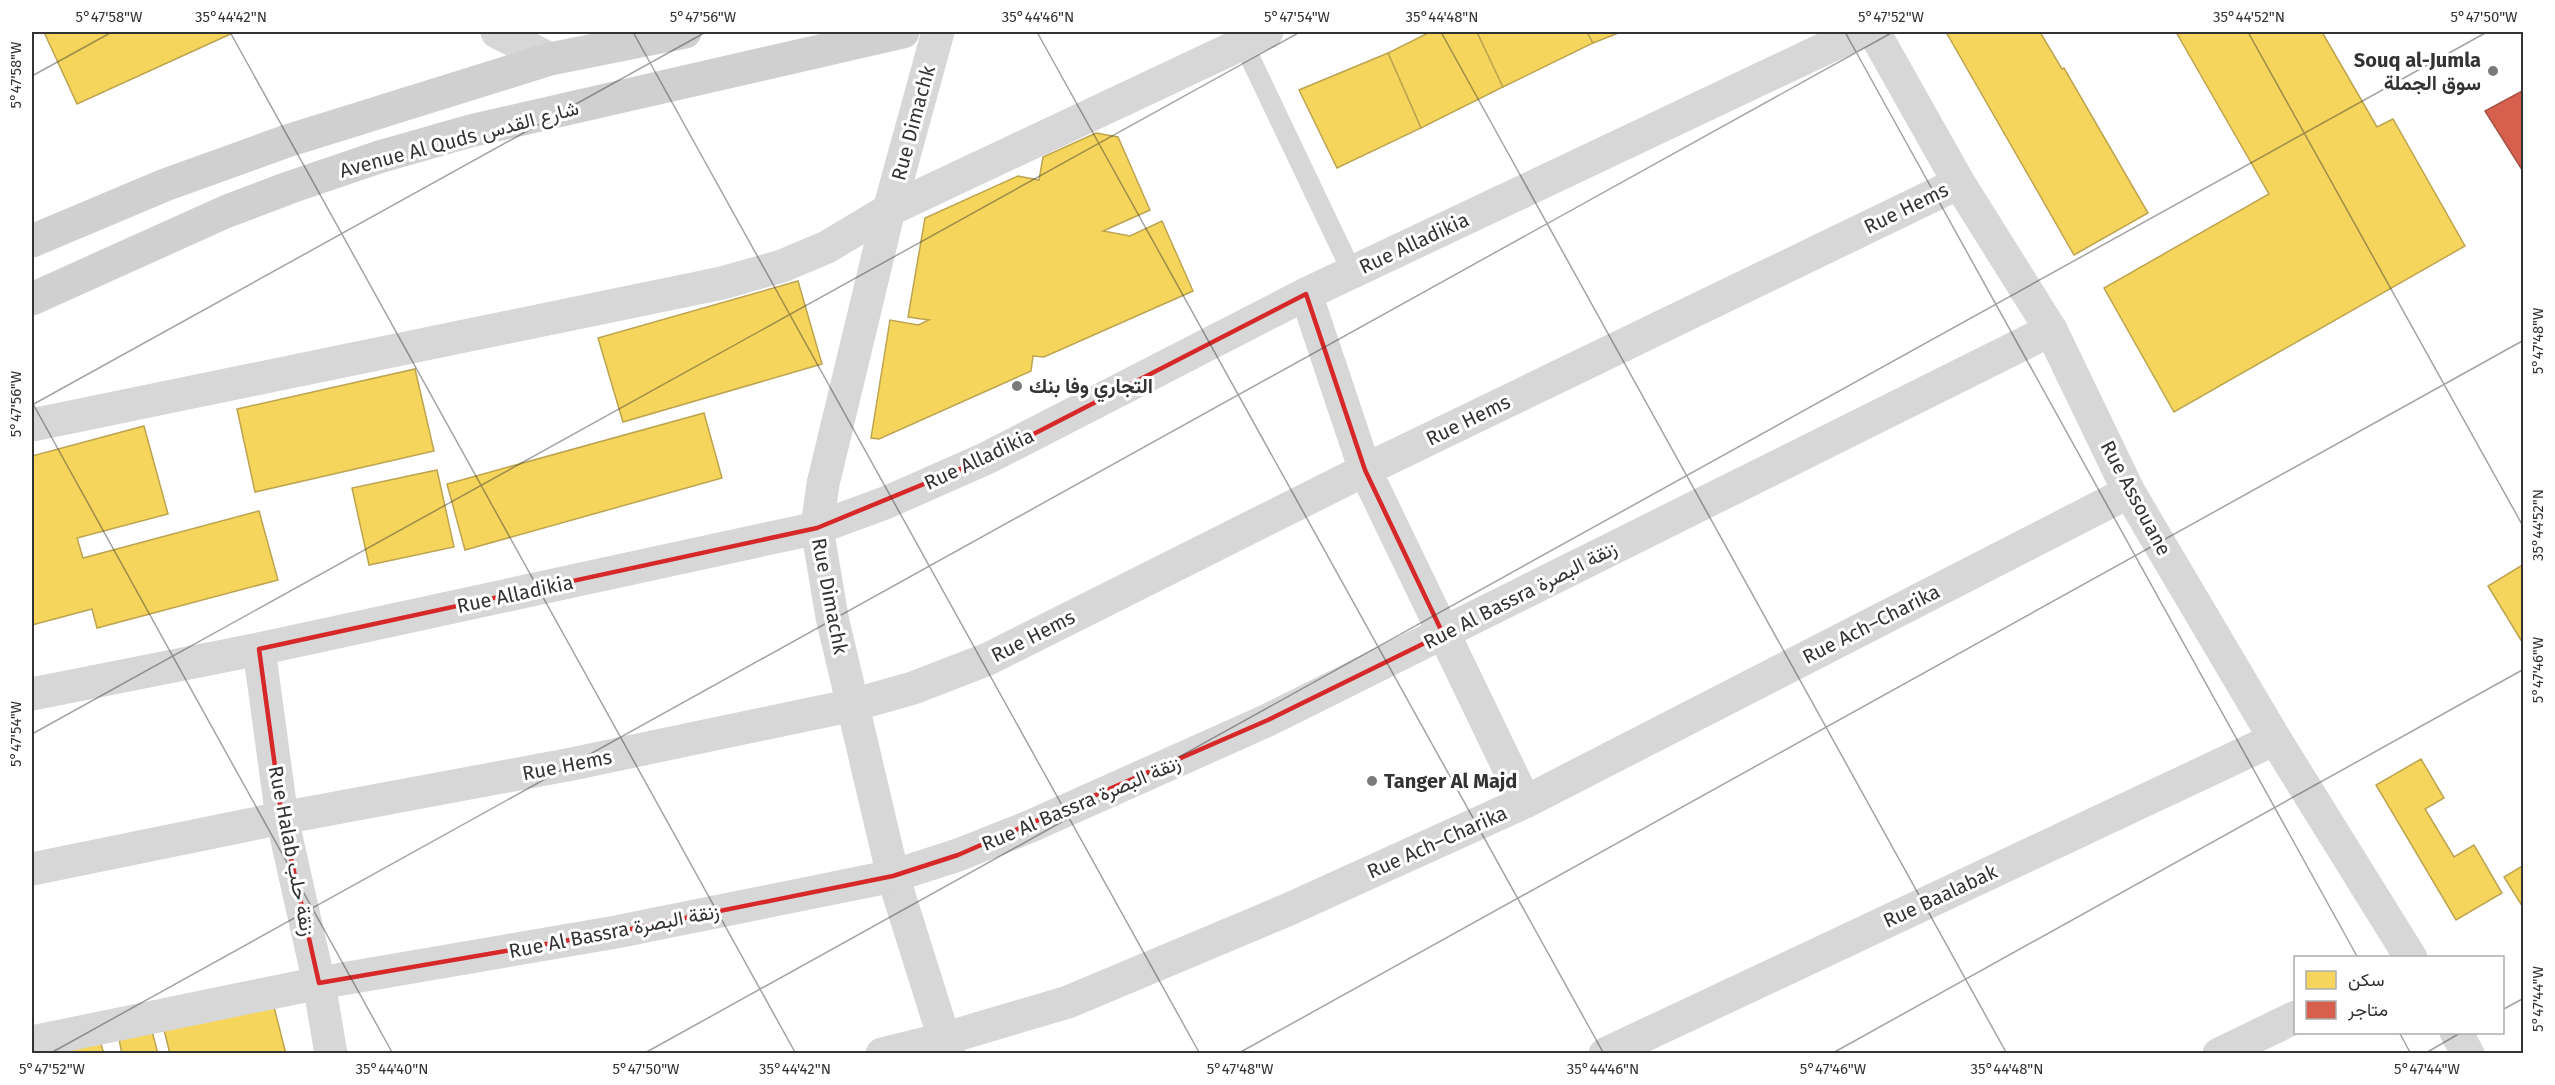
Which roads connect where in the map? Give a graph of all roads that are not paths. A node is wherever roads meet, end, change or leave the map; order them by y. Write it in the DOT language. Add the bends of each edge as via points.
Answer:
graph roads {
  1 [pos="497,32"];
  2 [pos="685,32"];
  3 [pos="903,32"];
  4 [pos="938,32"];
  5 [pos="1860,32"];
  6 [pos="1874,32"];
  7 [pos="1255,37"];
  8 [pos="550,59"];
  9 [pos="1959,183"];
  10 [pos="889,210"];
  11 [pos="32,241"];
  12 [pos="1352,272"];
  13 [pos="1306,294"];
  14 [pos="32,299"];
  15 [pos="2051,330"];
  16 [pos="32,425"];
  17 [pos="1365,470"];
  18 [pos="2129,492"];
  19 [pos="817,528"];
  20 [pos="1443,634"];
  21 [pos="259,649"];
  22 [pos="32,694"];
  23 [pos="853,705"];
  24 [pos="2275,740"];
  25 [pos="1524,802"];
  26 [pos="282,818"];
  27 [pos="32,869"];
  28 [pos="893,876"];
  29 [pos="2410,956"];
  30 [pos="319,983"];
  31 [pos="2294,1017"];
  32 [pos="2457,1034"];
  33 [pos="32,1042"];
  34 [pos="946,1046"];
  35 [pos="331,1053"];
  36 [pos="882,1053"];
  37 [pos="1605,1053"];
  38 [pos="2219,1053"];
  39 [pos="2468,1053"];
  1 -- 8 [label="street"];
  2 -- 8 [label="main road"];
  3 -- 14 [label="main road, Avenue Al Quds شارع القدس" via="470,132 379,157 225,212"];
  4 -- 10 [label="street, Rue Dimachk"];
  5 -- 12 [label="street, Rue Alladikia"];
  6 -- 9 [label="street, Rue Assouane"];
  7 -- 10 [label="street"];
  7 -- 12 [label="lane"];
  8 -- 11 [label="main road" via="287,141 165,185"];
  9 -- 15 [label="street, Rue Assouane"];
  9 -- 17 [label="street, Rue Hems"];
  10 -- 16 [label="street" via="827,247 782,266 722,283"];
  10 -- 19 [label="street, Rue Dimachk" via="823,484"];
  12 -- 13 [label="street, Rue Alladikia"];
  13 -- 17 [label="street"];
  13 -- 19 [label="street, Rue Alladikia" via="987,458"];
  15 -- 18 [label="street, Rue Assouane"];
  15 -- 20 [label="street, Rue Al Bassra زنقة البصرة"];
  17 -- 20 [label="street"];
  17 -- 23 [label="street, Rue Hems" via="988,659 913,688"];
  18 -- 24 [label="street, Rue Assouane"];
  18 -- 25 [label="street, Rue Ach–Charika"];
  19 -- 21 [label="street, Rue Alladikia"];
  19 -- 23 [label="street, Rue Dimachk" via="832,617"];
  20 -- 25 [label="street"];
  20 -- 28 [label="street, Rue Al Bassra زنقة البصرة" via="1268,720 1031,826"];
  21 -- 22 [label="street, Rue Alladikia"];
  21 -- 26 [label="street, Rue Halab زنقة حلب"];
  23 -- 26 [label="street, Rue Hems" via="572,764"];
  23 -- 28 [label="street, Rue Dimachk"];
  24 -- 29 [label="street, Rue Assouane"];
  24 -- 37 [label="street, Rue Baalabak"];
  25 -- 34 [label="street, Rue Ach–Charika" via="1287,910 1068,1002"];
  26 -- 27 [label="street, Rue Hems"];
  26 -- 30 [label="street, Rue Halab زنقة حلب"];
  28 -- 30 [label="street, Rue Al Bassra زنقة البصرة" via="616,932"];
  28 -- 34 [label="street, Rue Dimachk"];
  30 -- 33 [label="street, Rue Al Bassra زنقة البصرة"];
  30 -- 35 [label="street, Rue Halab زنقة حلب"];
  31 -- 38 [label="street"];
  32 -- 39 [label="street"];
  34 -- 36 [label="street, Rue Ach–Charika"];
}
